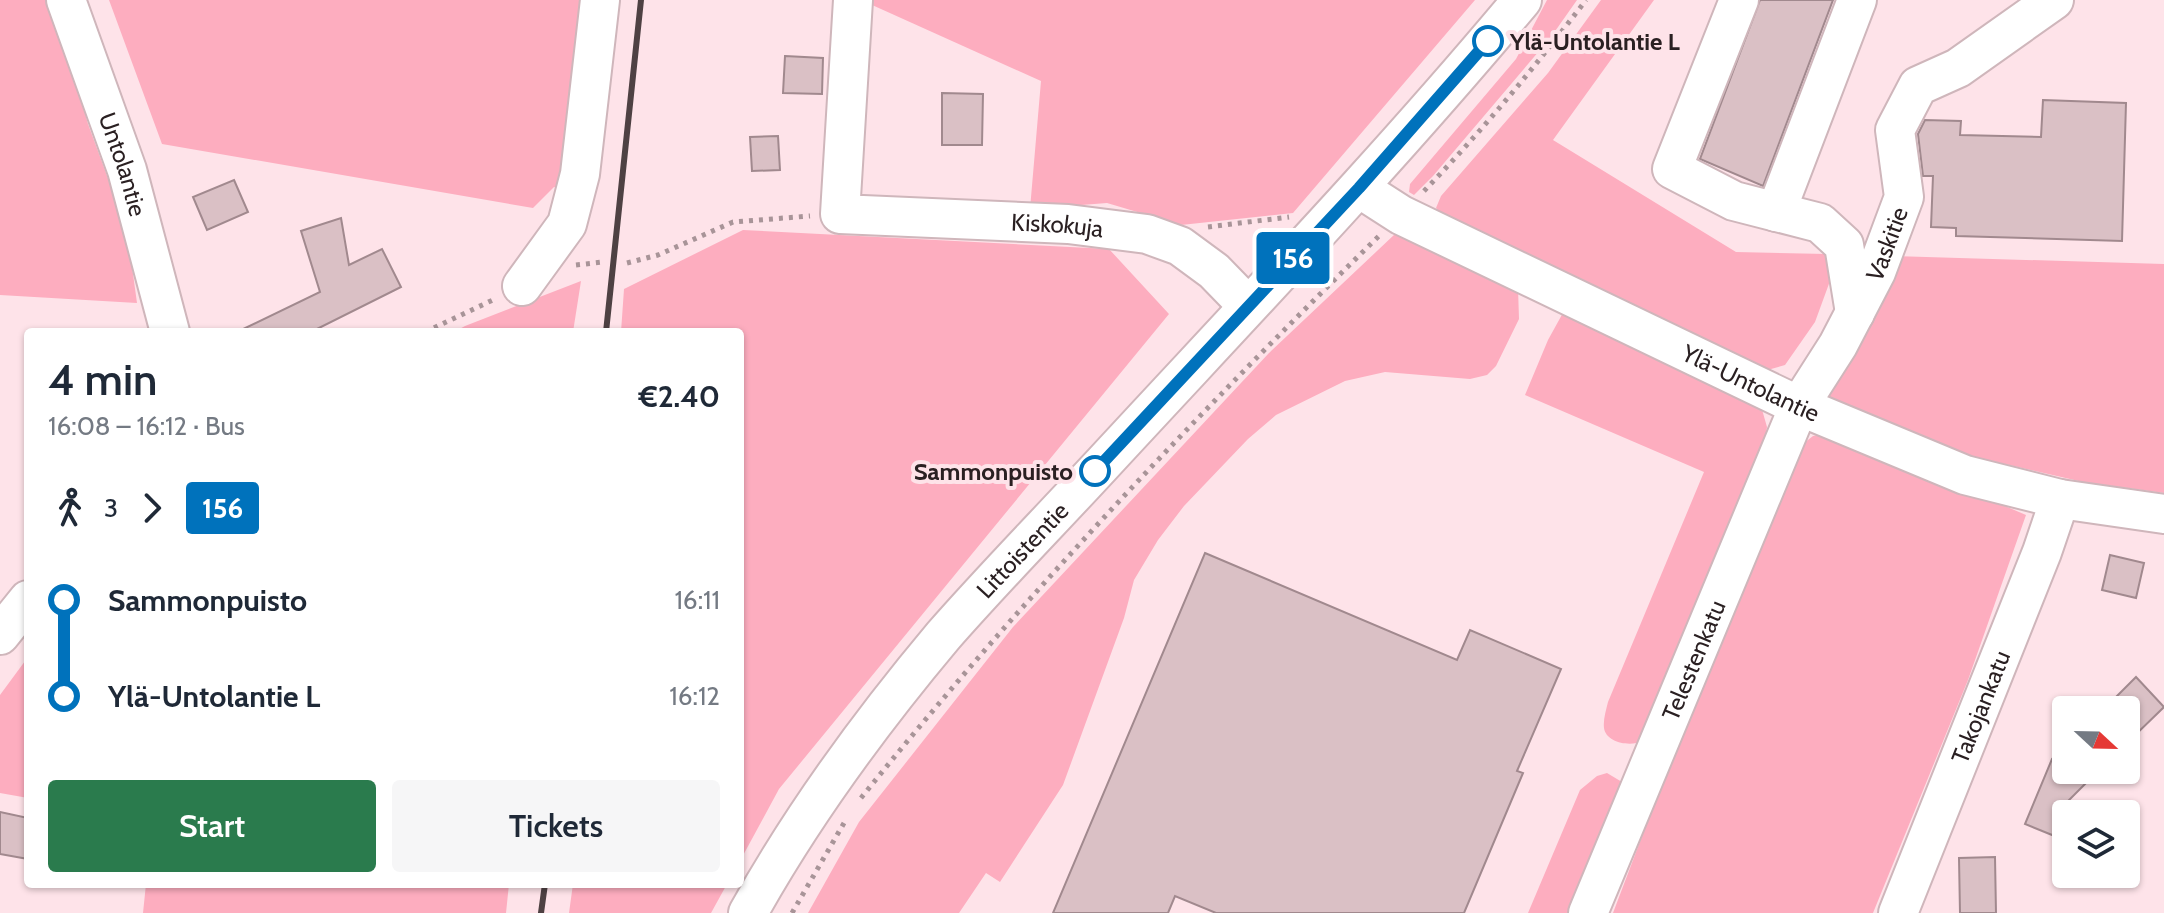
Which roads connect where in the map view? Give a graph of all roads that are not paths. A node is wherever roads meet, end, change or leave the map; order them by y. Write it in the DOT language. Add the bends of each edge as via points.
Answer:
graph roads {
  1 [pos="66,0"];
  2 [pos="600,0"];
  3 [pos="853,0"];
  4 [pos="1522,0"];
  5 [pos="1739,0"];
  6 [pos="1857,0"];
  7 [pos="2054,0"];
  8 [pos="1359,188"];
  9 [pos="1776,212"];
  10 [pos="522,286"];
  11 [pos="1248,306"];
  12 [pos="1855,313"];
  13 [pos="169,328"];
  14 [pos="1799,406"];
  15 [pos="2060,499"];
  16 [pos="2164,514"];
  17 [pos="24,605"];
  18 [pos="0,635"];
  19 [pos="748,913"];
  20 [pos="1588,913"];
  21 [pos="1898,913"];
  1 -- 13 [label="street, Untolantie" via="127,170"];
  2 -- 10 [label="street" via="580,174 567,224"];
  3 -- 11 [label="street, Kiskokuja" via="840,214 1068,224 1147,234 1180,246"];
  4 -- 8 [label="street, Littoistentie"];
  5 -- 9 [label="street" via="1672,169 1734,201"];
  6 -- 9 [label="street"];
  7 -- 12 [label="street, Vaskitie" via="1958,68 1918,86 1895,130 1904,197"];
  8 -- 11 [label="street, Littoistentie"];
  8 -- 14 [label="street, Ylä-Untolantie" via="1401,215"];
  9 -- 12 [label="street" via="1820,223 1844,245"];
  11 -- 19 [label="street, Littoistentie" via="945,635 827,785"];
  12 -- 14 [label="street, Vaskitie"];
  14 -- 15 [label="street, Ylä-Untolantie" via="1965,475"];
  14 -- 20 [label="street, Telestenkatu"];
  15 -- 16 [label="street, Ylä-Untolantie"];
  15 -- 21 [label="street, Takojankatu"];
  17 -- 18 [label="street"];
}
